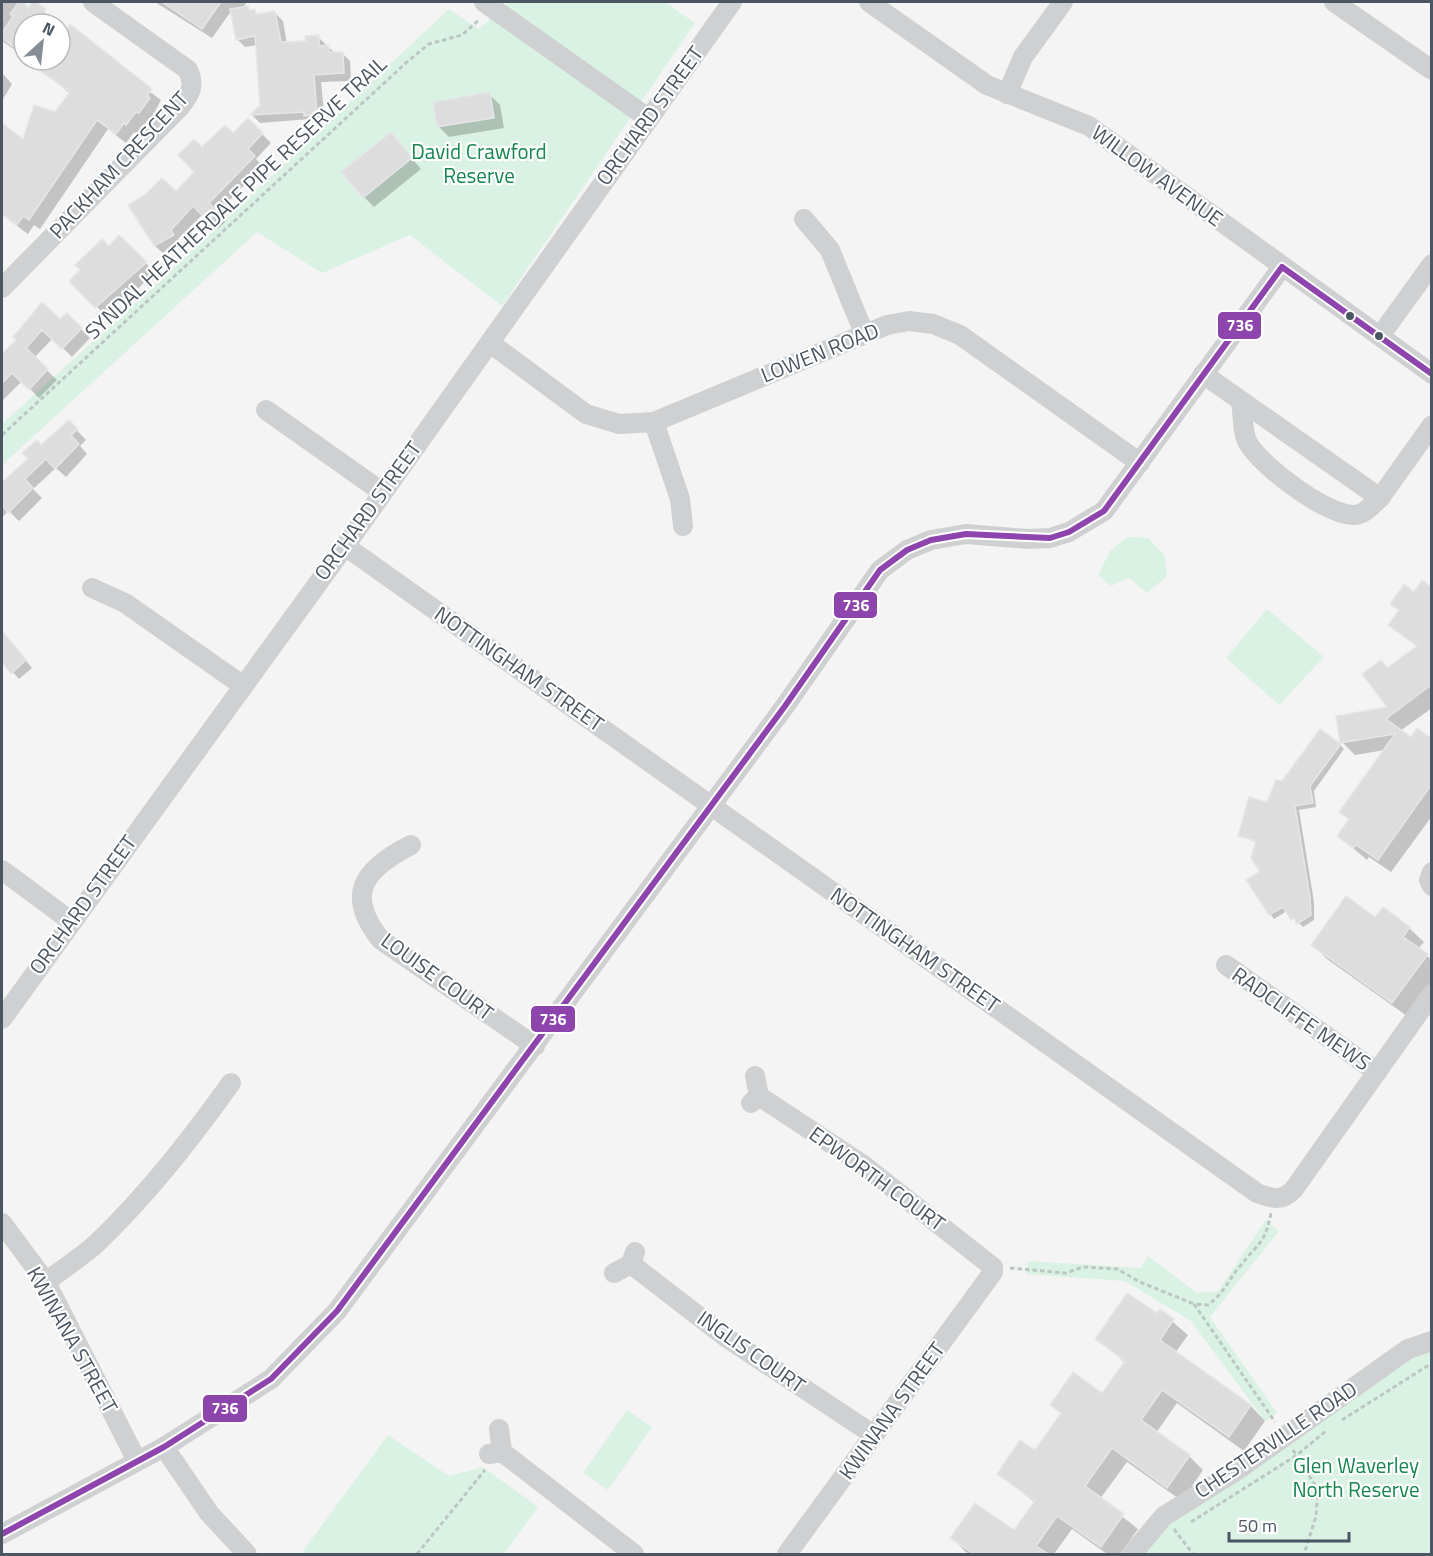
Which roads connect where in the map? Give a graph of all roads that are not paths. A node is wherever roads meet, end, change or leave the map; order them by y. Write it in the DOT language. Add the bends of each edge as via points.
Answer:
graph roads {
  1 [pos="93,2"];
  2 [pos="732,2"];
  3 [pos="869,2"];
  4 [pos="1063,2"];
  5 [pos="1334,2"];
  6 [pos="490,6"];
  7 [pos="1431,70"];
  8 [pos="1006,94"];
  9 [pos="648,118"];
  10 [pos="804,219"];
  11 [pos="1431,264"];
  12 [pos="1282,267"];
  13 [pos="2,288"];
  14 [pos="864,333"];
  15 [pos="1380,336"];
  16 [pos="490,343"];
  17 [pos="1203,374"];
  18 [pos="1431,374"];
  19 [pos="1242,402"];
  20 [pos="266,410"];
  21 [pos="654,422"];
  22 [pos="1431,425"];
  23 [pos="1140,463"];
  24 [pos="382,492"];
  25 [pos="1380,498"];
  26 [pos="683,526"];
  27 [pos="345,546"];
  28 [pos="92,588"];
  29 [pos="242,686"];
  30 [pos="711,805"];
  31 [pos="411,845"];
  32 [pos="2,870"];
  33 [pos="1431,872"];
  34 [pos="1431,886"];
  35 [pos="72,922"];
  36 [pos="1226,965"];
  37 [pos="1431,994"];
  38 [pos="2,1019"];
  39 [pos="535,1046"];
  40 [pos="1377,1072"];
  41 [pos="754,1076"];
  42 [pos="231,1083"];
  43 [pos="2,1223"];
  44 [pos="627,1263"];
  45 [pos="993,1267"];
  46 [pos="46,1282"];
  47 [pos="1431,1341"];
  48 [pos="499,1429"];
  49 [pos="874,1435"];
  50 [pos="164,1447"];
  51 [pos="137,1461"];
  52 [pos="2,1534"];
  53 [pos="247,1554"];
  54 [pos="634,1554"];
  55 [pos="787,1554"];
  56 [pos="1132,1554"];
  1 -- 13 [label="street, PACKHAM CRESCENT" via="188,70 193,80 191,92"];
  2 -- 9 [label="street, ORCHARD STREET"];
  3 -- 8 [label="street, WILLOW AVENUE" via="987,85"];
  4 -- 8 [label="street" via="1023,57"];
  5 -- 7 [label="street"];
  6 -- 9 [label="street"];
  8 -- 12 [label="street, WILLOW AVENUE" via="1089,126"];
  9 -- 16 [label="street, ORCHARD STREET"];
  10 -- 14 [label="street" via="830,250"];
  11 -- 15 [label="street"];
  12 -- 15 [label="street, WILLOW AVENUE"];
  12 -- 17 [label="street"];
  14 -- 21 [label="street, LOWEN ROAD"];
  14 -- 23 [label="street, LOWEN ROAD" via="909,321 933,324 960,335"];
  15 -- 18 [label="street, WILLOW AVENUE"];
  16 -- 21 [label="street, LOWEN ROAD" via="586,414 619,424"];
  16 -- 24 [label="street, ORCHARD STREET"];
  17 -- 19 [label="street"];
  17 -- 23 [label="street"];
  19 -- 25 [label="street"];
  19 -- 25 [label="street" via="1246,440 1259,460 1330,510 1355,516"];
  20 -- 24 [label="street"];
  21 -- 26 [label="street" via="680,499"];
  22 -- 25 [label="street"];
  23 -- 30 [label="street" via="1104,511 1069,532 1028,539 966,534 931,540 907,550 880,570"];
  24 -- 27 [label="street, ORCHARD STREET"];
  27 -- 29 [label="street, ORCHARD STREET"];
  27 -- 30 [label="street, NOTTINGHAM STREET"];
  28 -- 29 [label="street" via="125,603"];
  29 -- 35 [label="street, ORCHARD STREET"];
  30 -- 39 [label="street"];
  30 -- 40 [label="street, NOTTINGHAM STREET" via="1257,1193 1274,1200 1287,1197 1294,1189"];
  31 -- 39 [label="street, LOUISE COURT" via="385,858 371,873 362,892 368,925 381,940"];
  32 -- 35 [label="street"];
  33 -- 34 [label="street"];
  35 -- 38 [label="street, ORCHARD STREET"];
  36 -- 40 [label="street, RADCLIFFE MEWS"];
  37 -- 40 [label="street"];
  39 -- 50 [label="street" via="337,1311 271,1379"];
  41 -- 45 [label="street, EPWORTH COURT" via="755,1099 862,1164"];
  42 -- 46 [label="street" via="150,1189 95,1245"];
  43 -- 46 [label="street, KWINANA STREET"];
  44 -- 49 [label="street, INGLIS COURT" via="727,1338"];
  45 -- 49 [label="street, KWINANA STREET"];
  46 -- 51 [label="street, KWINANA STREET"];
  47 -- 56 [label="street, CHESTERVILLE ROAD" via="1408,1349 1239,1469 1164,1516"];
  48 -- 54 [label="street" via="496,1453"];
  49 -- 55 [label="street, KWINANA STREET"];
  50 -- 51 [label="street"];
  50 -- 53 [label="street" via="209,1513"];
  51 -- 52 [label="street"];
}
